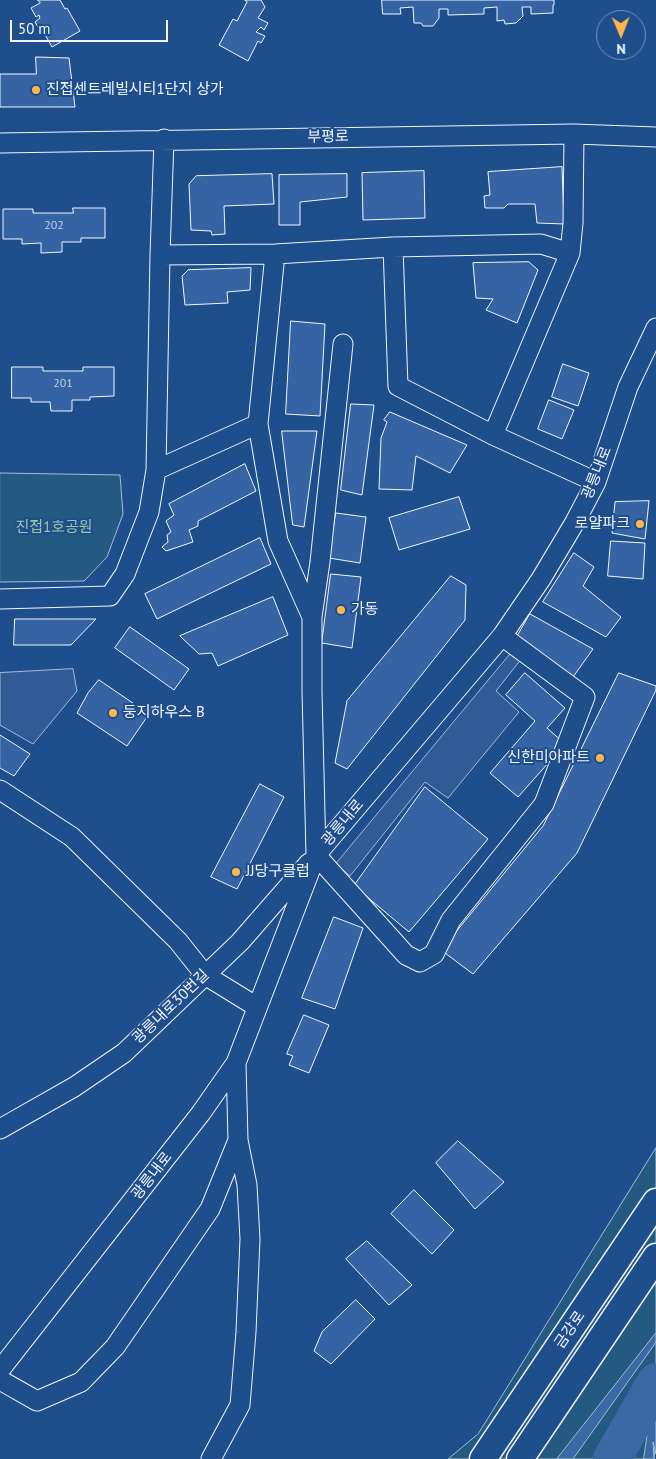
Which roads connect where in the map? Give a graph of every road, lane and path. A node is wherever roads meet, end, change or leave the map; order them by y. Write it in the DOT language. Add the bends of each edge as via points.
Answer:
graph roads {
  1 [pos="574,134"];
  2 [pos="656,137"];
  3 [pos="164,139"];
  4 [pos="0,143"];
  5 [pos="393,247"];
  6 [pos="570,253"];
  7 [pos="275,254"];
  8 [pos="160,255"];
  9 [pos="656,328"];
  10 [pos="343,344"];
  11 [pos="258,424"];
  12 [pos="493,434"];
  13 [pos="156,470"];
  14 [pos="596,482"];
  15 [pos="0,599"];
  16 [pos="312,617"];
  17 [pos="502,636"];
  18 [pos="0,790"];
  19 [pos="316,855"];
  20 [pos="205,975"];
  21 [pos="257,1006"];
  22 [pos="236,1063"];
  23 [pos="0,1129"];
  24 [pos="238,1140"];
  25 [pos="656,1185"];
  26 [pos="656,1202"];
  27 [pos="633,1237"];
  28 [pos="656,1257"];
  29 [pos="0,1370"];
  30 [pos="0,1380"];
  31 [pos="211,1459"];
  32 [pos="483,1459"];
  33 [pos="520,1459"];
  1 -- 2 [label="street, 부평로"];
  1 -- 3 [label="street, 부평로"];
  1 -- 6 [label="street"];
  3 -- 4 [label="street, 부평로"];
  3 -- 8 [label="street"];
  5 -- 6 [label="street" via="541,244"];
  5 -- 7 [label="street"];
  5 -- 12 [label="street" via="398,386"];
  6 -- 12 [label="street"];
  7 -- 8 [label="street"];
  7 -- 11 [label="street"];
  8 -- 13 [label="street"];
  9 -- 14 [label="street, 광릉내로" via="628,387"];
  10 -- 16 [label="street"];
  11 -- 13 [label="street"];
  11 -- 16 [label="street" via="278,541"];
  12 -- 14 [label="street"];
  13 -- 15 [label="street" via="149,512 125,574 110,596"];
  14 -- 17 [label="street, 광릉내로" via="541,579"];
  16 -- 19 [label="street"];
  17 -- 19 [label="street, 광릉내로"];
  17 -- 19 [label="street" via="585,697 544,804 451,920 434,954 420,962 406,955"];
  18 -- 20 [label="street" via="72,837 178,941"];
  19 -- 20 [label="street, 광릉내로30번길" via="240,942"];
  19 -- 21 [label="street, 광릉내로"];
  20 -- 21 [label="street"];
  20 -- 23 [label="street, 광릉내로30번길" via="124,1053 74,1087"];
  21 -- 22 [label="street, 광릉내로"];
  22 -- 24 [label="street"];
  22 -- 29 [label="street, 광릉내로" via="201,1113"];
  24 -- 30 [label="street" via="210,1209 189,1242 115,1347 81,1382 36,1401"];
  24 -- 31 [label="street" via="248,1186 250,1239 240,1405"];
  25 -- 27 [label="main road"];
  26 -- 27 [label="main road, 금강로"];
  27 -- 32 [label="main road, 금강로"];
  28 -- 33 [label="main road, 금강로"];
}
